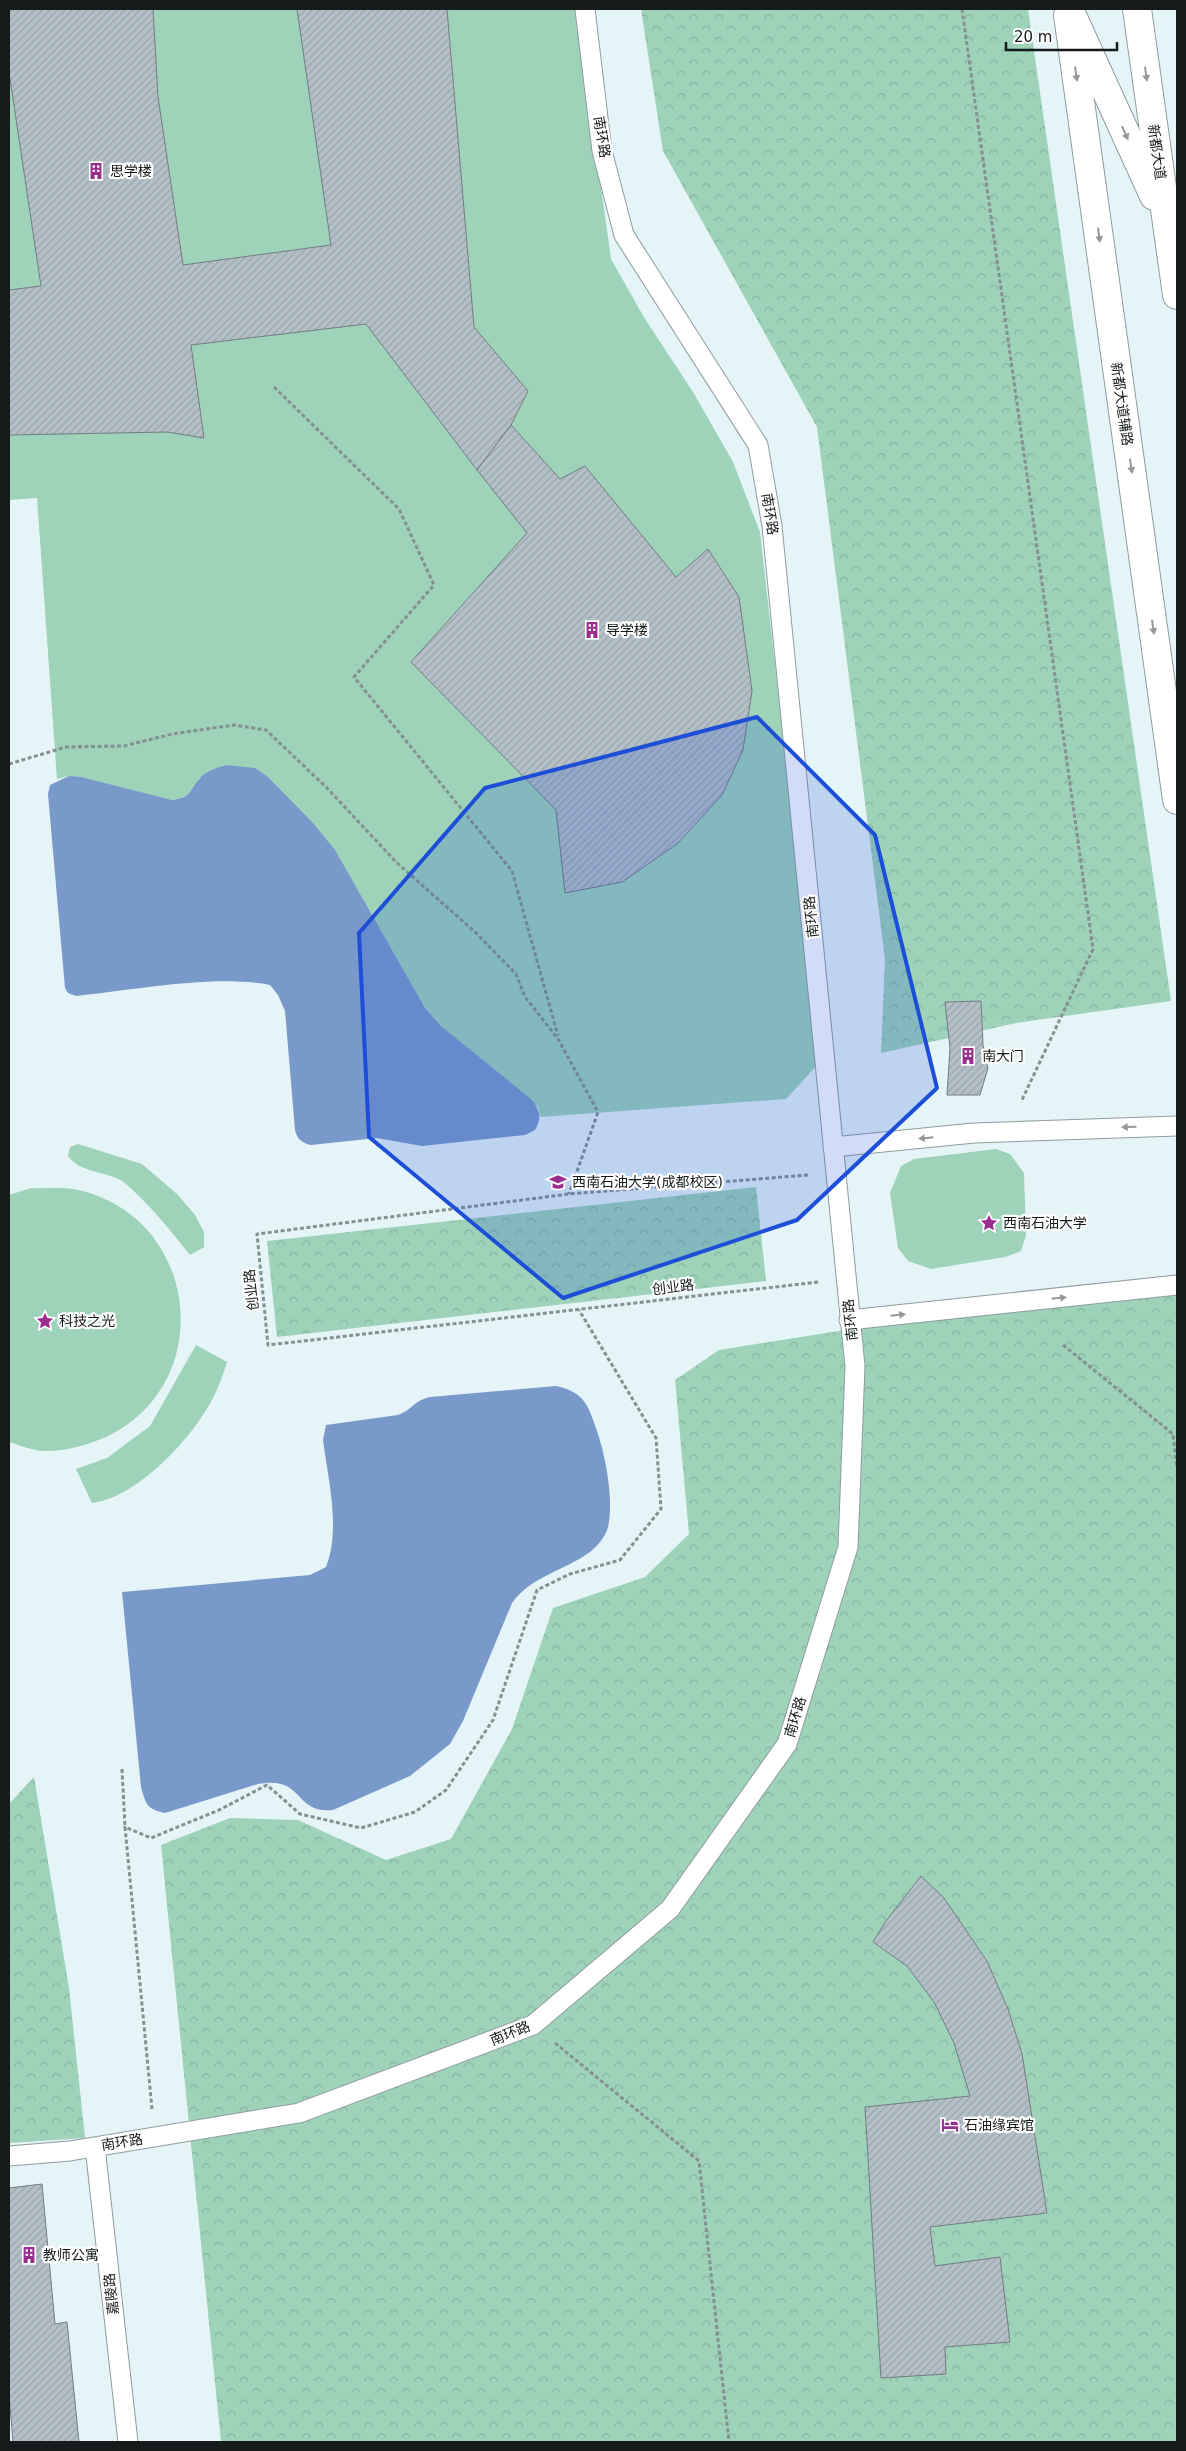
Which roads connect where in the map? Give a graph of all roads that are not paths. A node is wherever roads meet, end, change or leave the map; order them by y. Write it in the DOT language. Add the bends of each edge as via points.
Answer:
graph roads {
  1 [pos="585,9"];
  2 [pos="1068,9"];
  3 [pos="1137,9"];
  4 [pos="1167,225"];
  5 [pos="1177,295"];
  6 [pos="1177,800"];
  7 [pos="1177,1126"];
  8 [pos="833,1147"];
  9 [pos="1177,1285"];
  10 [pos="849,1320"];
  11 [pos="95,2147"];
  12 [pos="9,2156"];
  13 [pos="128,2442"];
  1 -- 8 [label="lane, 南环路" via="602,151 624,235 758,445 772,526"];
  2 -- 4 [label="street, one-way"];
  2 -- 6 [label="street, 新都大道辅路, one-way"];
  3 -- 4 [label="street, 新都大道, one-way"];
  4 -- 5 [label="street, 新都大道"];
  7 -- 8 [label="lane, one-way" via="974,1133"];
  8 -- 10 [label="lane, 南环路"];
  10 -- 9 [label="lane, one-way"];
  10 -- 11 [label="lane, 南环路" via="855,1366 848,1547 787,1744 670,1909 534,2025 299,2113"];
  11 -- 12 [label="lane, 南环路"];
  11 -- 13 [label="lane, 嘉陵路"];
}
